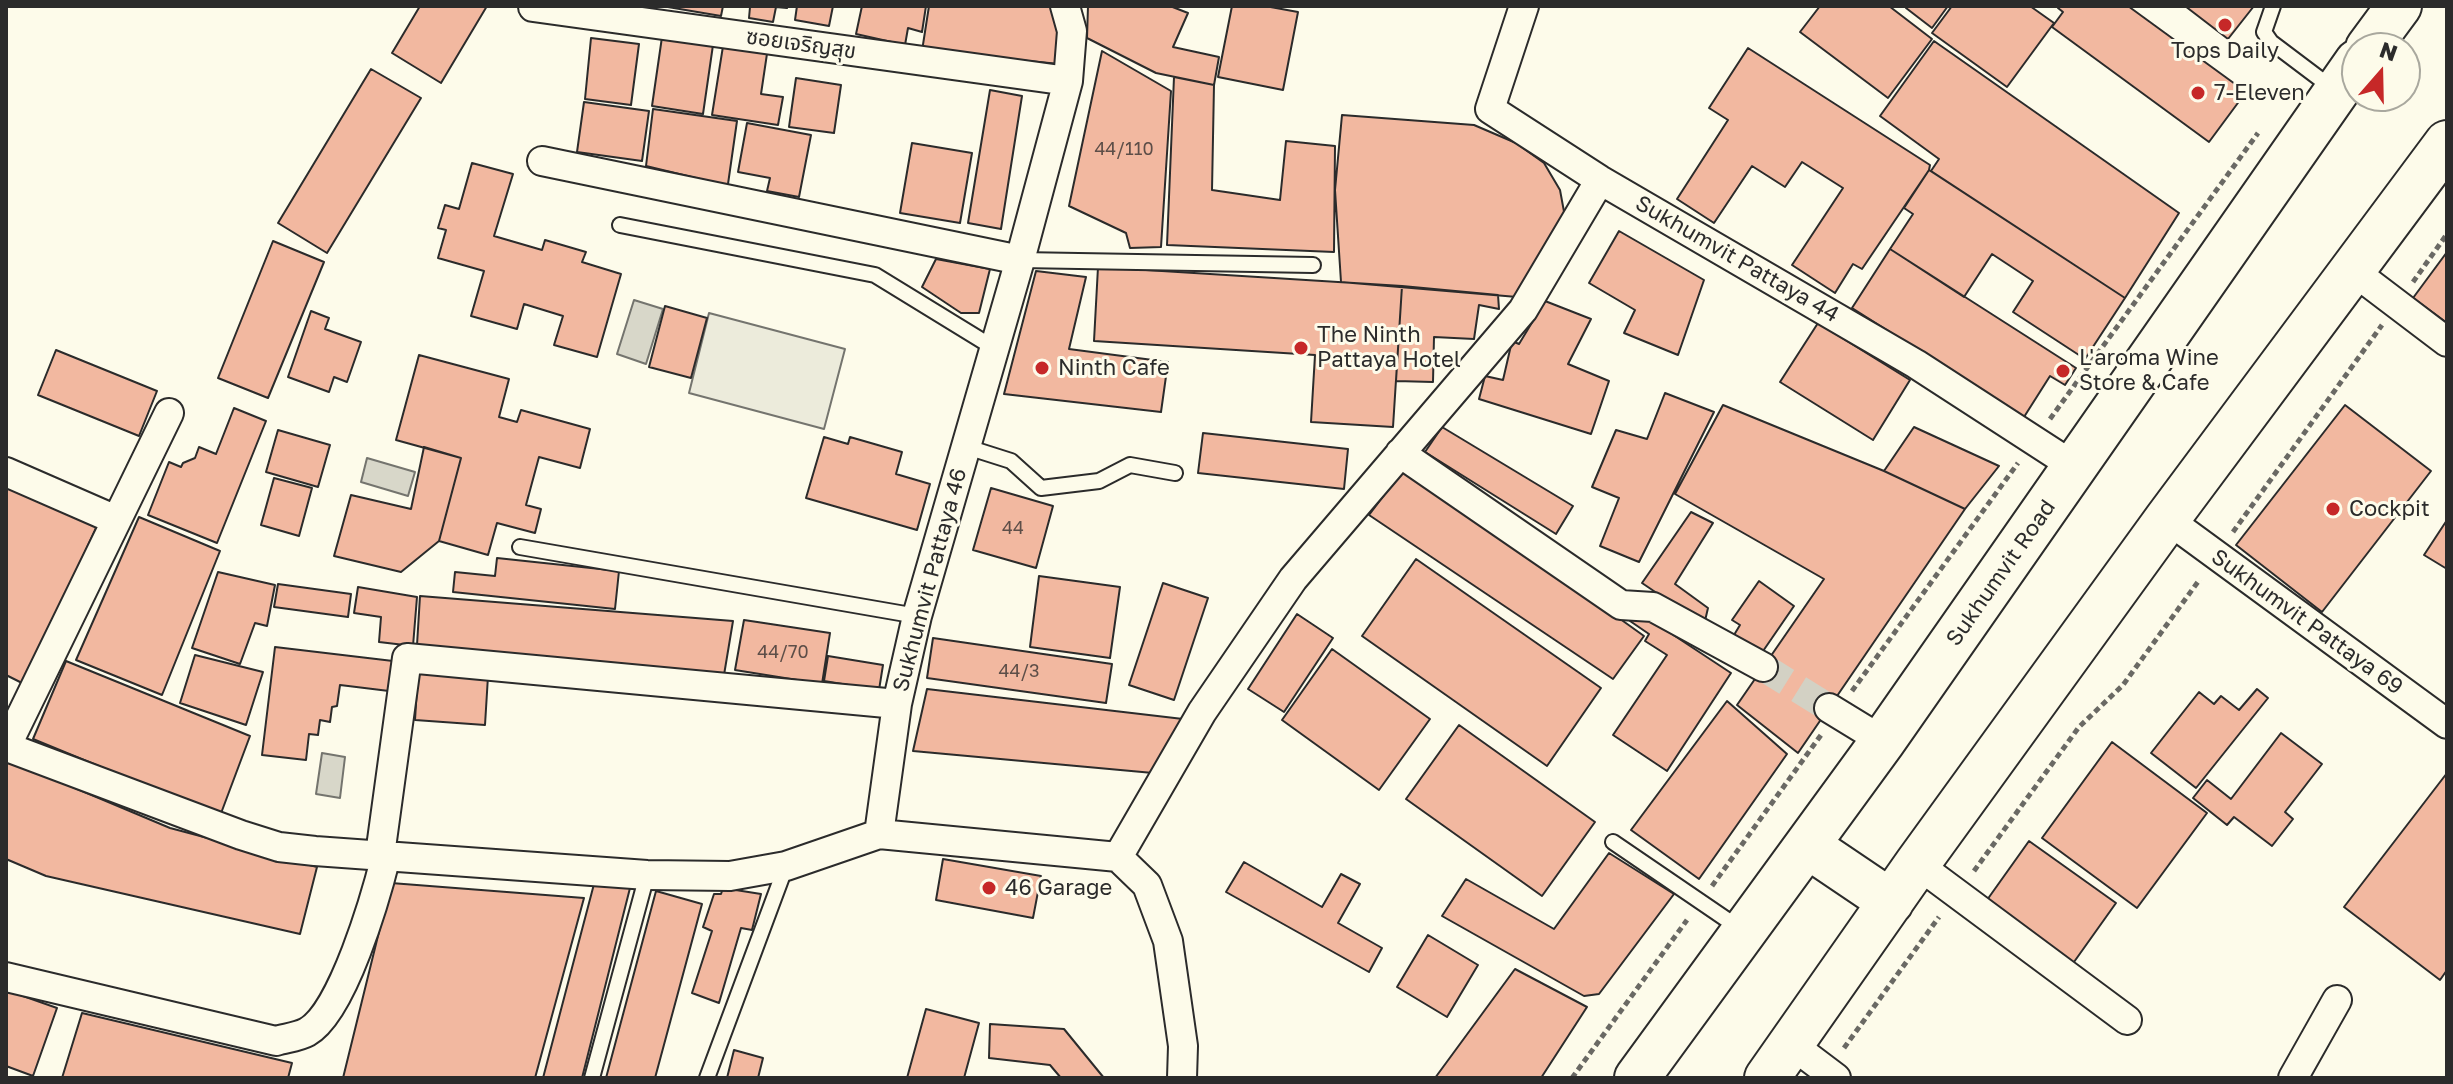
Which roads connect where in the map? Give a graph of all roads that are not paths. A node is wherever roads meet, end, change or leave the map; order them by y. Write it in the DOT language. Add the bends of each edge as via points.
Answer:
graph roads {
  1 [pos="1065,6"];
  2 [pos="1524,6"];
  3 [pos="2273,6"];
  4 [pos="2399,6"];
  5 [pos="533,7"];
  6 [pos="2380,32"];
  7 [pos="2341,74"];
  8 [pos="1068,81"];
  9 [pos="2341,83"];
  10 [pos="2447,143"];
  11 [pos="542,161"];
  12 [pos="1600,180"];
  13 [pos="620,225"];
  14 [pos="1020,260"];
  15 [pos="1313,265"];
  16 [pos="2352,270"];
  17 [pos="2447,342"];
  18 [pos="994,348"];
  19 [pos="169,413"];
  20 [pos="967,447"];
  21 [pos="1400,453"];
  22 [pos="2075,467"];
  23 [pos="6,472"];
  24 [pos="1175,473"];
  25 [pos="2167,519"];
  26 [pos="116,520"];
  27 [pos="520,547"];
  28 [pos="917,616"];
  29 [pos="1763,667"];
  30 [pos="897,704"];
  31 [pos="1833,710"];
  32 [pos="2447,724"];
  33 [pos="1883,741"];
  34 [pos="6,747"];
  35 [pos="879,834"];
  36 [pos="1613,842"];
  37 [pos="1808,846"];
  38 [pos="383,856"];
  39 [pos="1118,857"];
  40 [pos="1917,864"];
  41 [pos="786,866"];
  42 [pos="647,875"];
  43 [pos="1891,902"];
  44 [pos="1744,931"];
  45 [pos="6,977"];
  46 [pos="2337,1000"];
  47 [pos="2127,1020"];
  48 [pos="1779,1061"];
  49 [pos="1832,1074"];
  50 [pos="592,1078"];
  51 [pos="707,1078"];
  52 [pos="1182,1078"];
  53 [pos="1637,1078"];
  54 [pos="2293,1078"];
  1 -- 8 [label="street, Sukhumvit Pattaya 46" via="1072,31"];
  2 -- 12 [label="street, Sukhumvit Pattaya 44" via="1490,109"];
  3 -- 7 [label="lane" via="2264,32 2271,42"];
  4 -- 6 [label="highway"];
  5 -- 8 [label="street, ซอยเจริญสุข"];
  8 -- 14 [label="street, Sukhumvit Pattaya 46"];
  9 -- 22 [label="highway, Sukhumvit Road"];
  10 -- 16 [label="highway"];
  11 -- 14 [label="street"];
  12 -- 21 [label="street" via="1523,310"];
  12 -- 22 [label="street, Sukhumvit Pattaya 44" via="1916,364"];
  13 -- 18 [label="lane" via="875,275"];
  14 -- 15 [label="lane"];
  14 -- 18 [label="street, Sukhumvit Pattaya 46"];
  16 -- 17 [label="street"];
  16 -- 25 [label="highway"];
  18 -- 20 [label="street, Sukhumvit Pattaya 46"];
  19 -- 26 [label="street"];
  20 -- 24 [label="lane" via="1011,461 1041,488 1099,481 1130,465"];
  20 -- 28 [label="street, Sukhumvit Pattaya 46"];
  21 -- 29 [label="street" via="1621,605 1653,607"];
  21 -- 39 [label="street" via="1293,579 1202,712"];
  22 -- 33 [label="highway, Sukhumvit Road"];
  23 -- 26 [label="street"];
  25 -- 32 [label="street, Sukhumvit Pattaya 69"];
  25 -- 40 [label="highway"];
  26 -- 34 [label="street"];
  27 -- 28 [label="lane"];
  28 -- 30 [label="street, Sukhumvit Pattaya 46"];
  30 -- 35 [label="street, Sukhumvit Pattaya 46"];
  30 -- 38 [label="street" via="407,658"];
  31 -- 33 [label="street"];
  33 -- 37 [label="highway, Sukhumvit Road"];
  34 -- 38 [label="street" via="279,847"];
  35 -- 39 [label="street"];
  35 -- 41 [label="street"];
  36 -- 44 [label="lane"];
  37 -- 43 [label="highway"];
  37 -- 44 [label="highway, Sukhumvit Road"];
  38 -- 42 [label="street"];
  38 -- 45 [label="street" via="373,907 344,977 331,1006 308,1032 276,1041"];
  39 -- 52 [label="street" via="1147,885 1168,941 1183,1046"];
  40 -- 43 [label="highway"];
  40 -- 47 [label="street"];
  41 -- 42 [label="street" via="730,876"];
  41 -- 51 [label="lane"];
  42 -- 50 [label="lane"];
  43 -- 48 [label="highway"];
  44 -- 53 [label="highway, Sukhumvit Road"];
  46 -- 54 [label="street"];
  48 -- 49 [label="street"];
}
